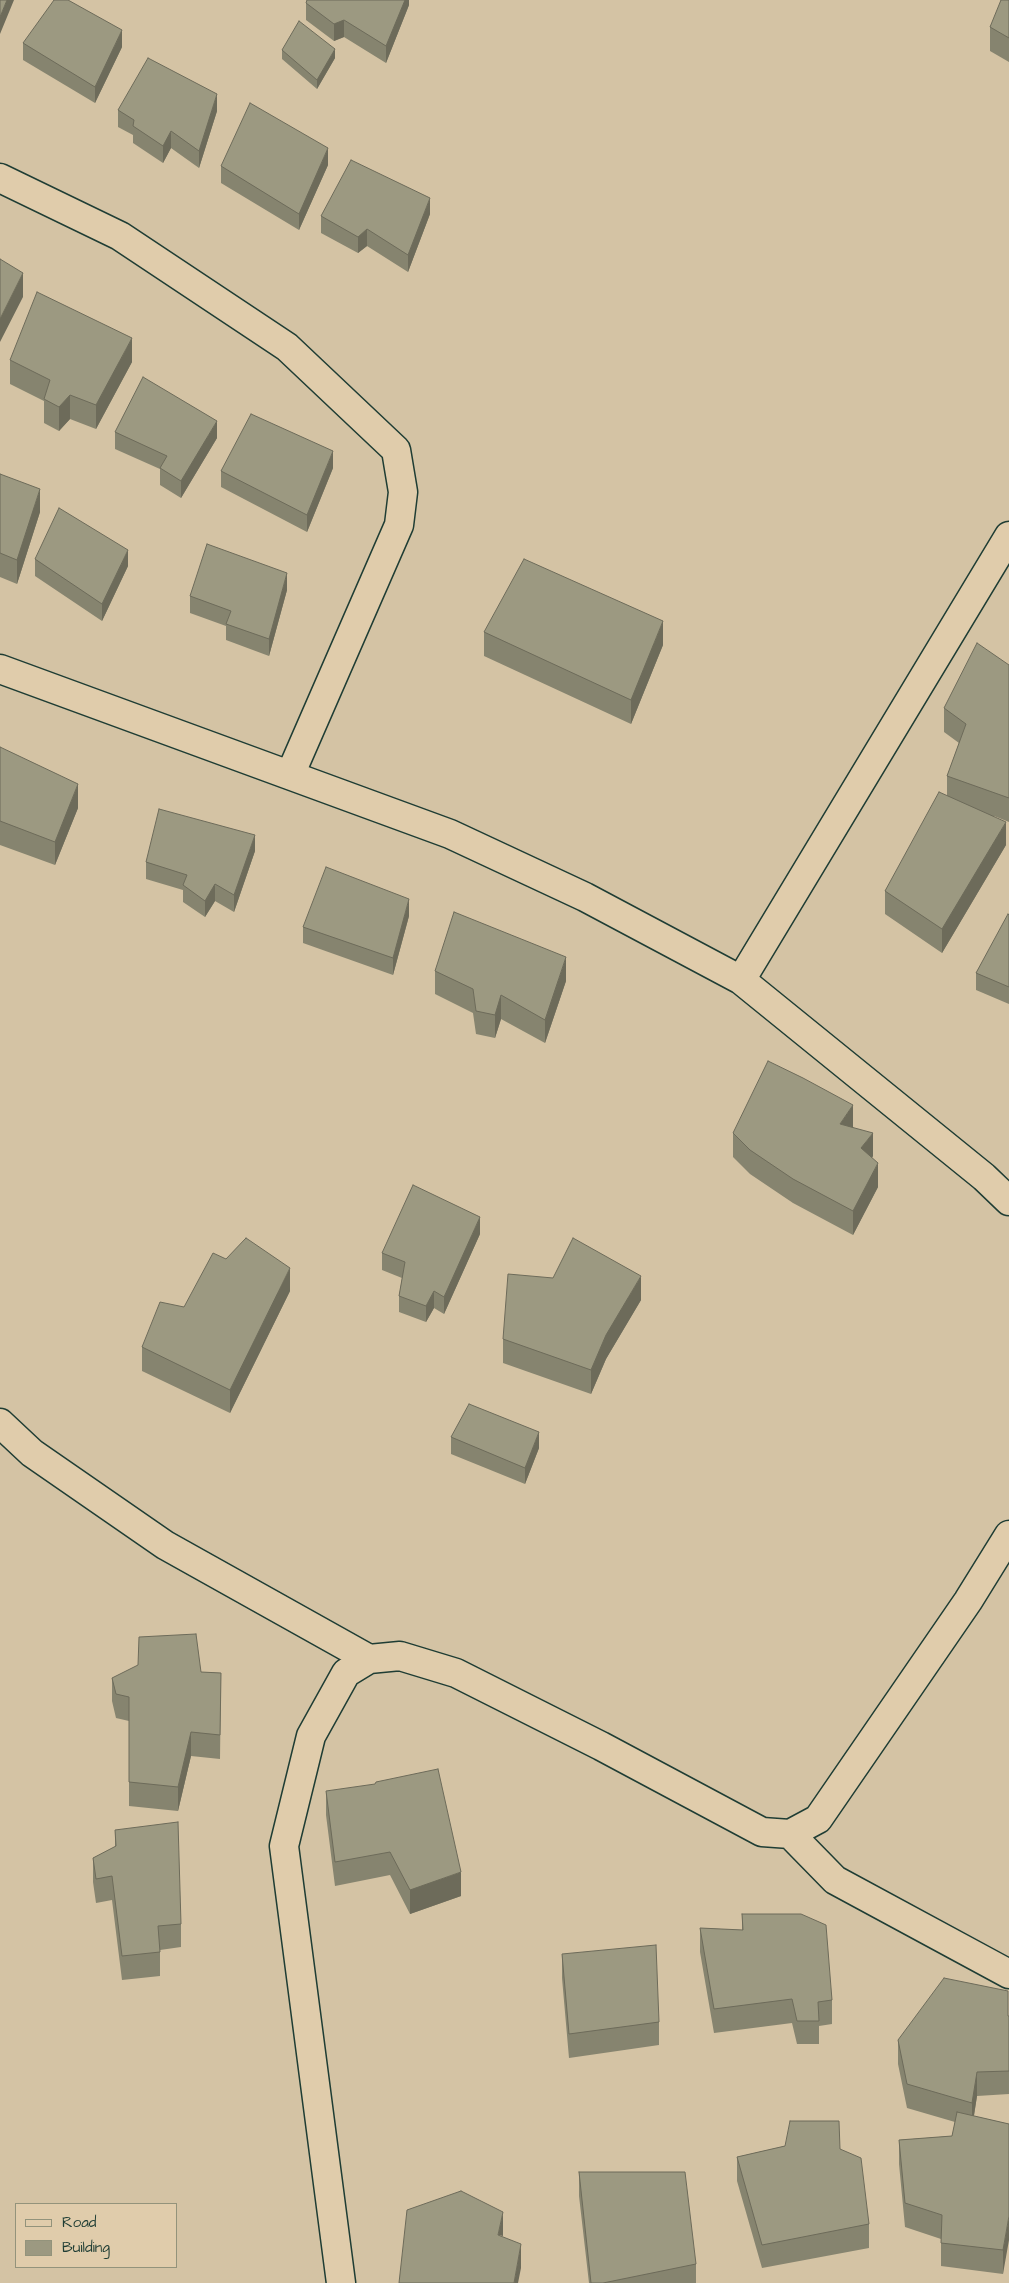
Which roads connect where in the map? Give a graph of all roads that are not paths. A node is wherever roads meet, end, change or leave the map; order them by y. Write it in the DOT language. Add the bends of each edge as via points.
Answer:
graph roads {
  1 [pos="0,178"];
  2 [pos="1009,536"];
  3 [pos="0,669"];
  4 [pos="290,775"];
  5 [pos="741,980"];
  6 [pos="1009,1201"];
  7 [pos="0,1423"];
  8 [pos="1009,1535"];
  9 [pos="369,1659"];
  10 [pos="790,1834"];
  11 [pos="1009,1974"];
  12 [pos="341,2283"];
  1 -- 4 [label="street" via="120,236 286,347 396,450 403,492 399,525"];
  2 -- 5 [label="street"];
  3 -- 4 [label="street"];
  4 -- 5 [label="street" via="450,834 585,897"];
  5 -- 6 [label="street" via="984,1177"];
  7 -- 9 [label="street" via="32,1453 165,1546"];
  8 -- 10 [label="street" via="968,1601 818,1818"];
  9 -- 10 [label="street" via="400,1656 456,1673 762,1832"];
  9 -- 12 [label="street" via="346,1673 310,1736 284,1846"];
  10 -- 11 [label="street" via="835,1880"];
}
